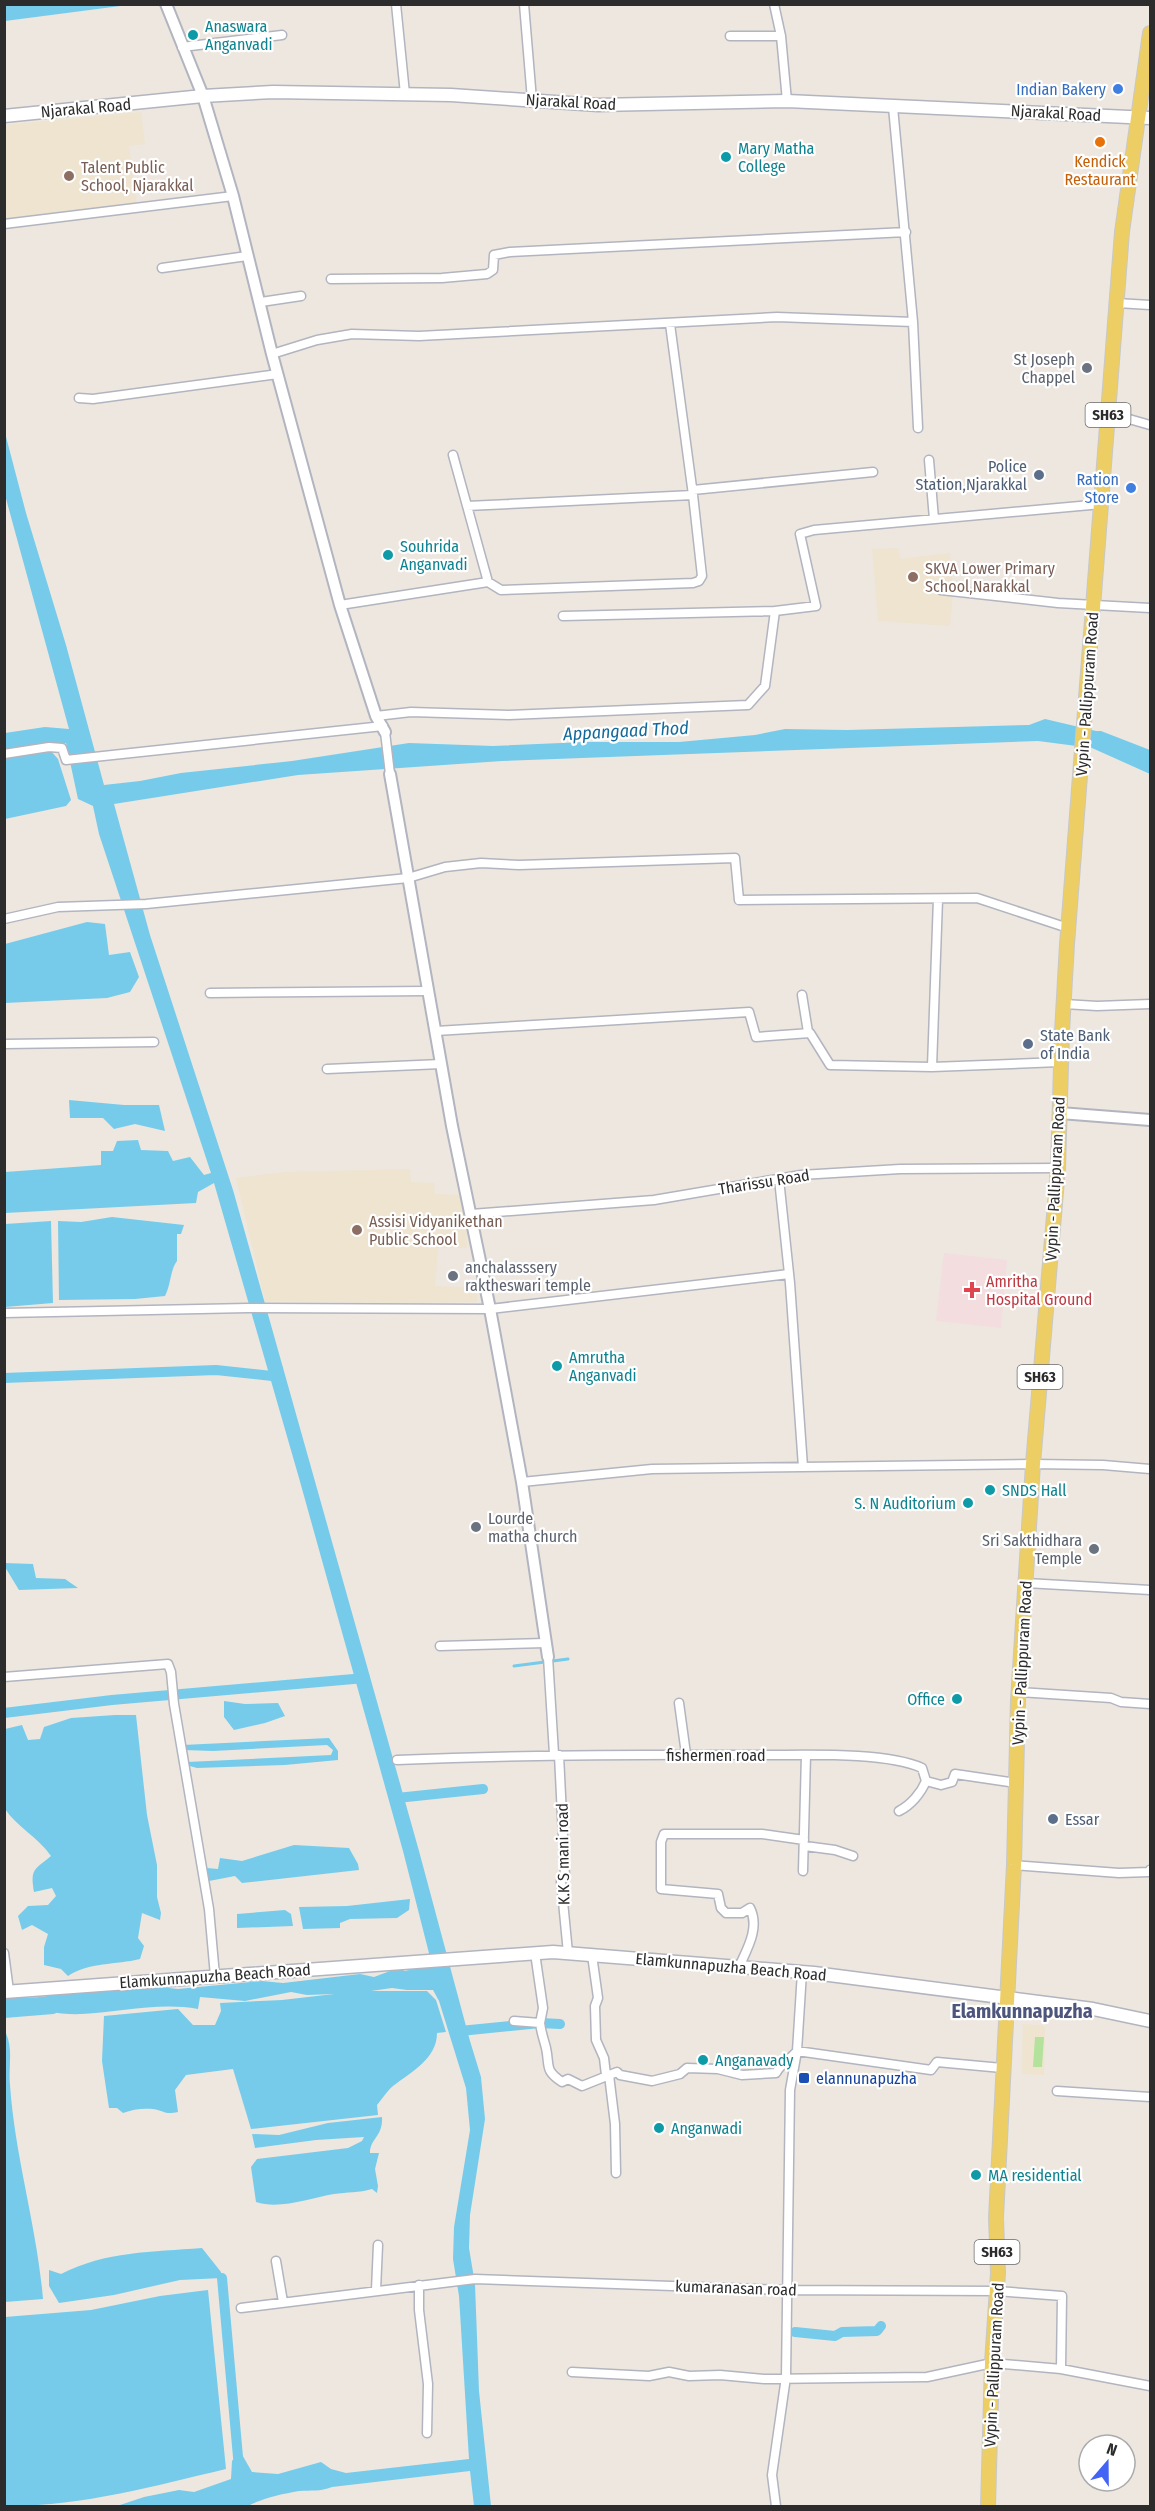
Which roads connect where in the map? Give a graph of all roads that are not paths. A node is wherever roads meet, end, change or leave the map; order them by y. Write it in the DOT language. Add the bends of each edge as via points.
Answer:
graph roads {
  1 [pos="166,4"];
  2 [pos="396,4"];
  3 [pos="524,4"];
  4 [pos="774,4"];
  5 [pos="1150,33"];
  6 [pos="282,35"];
  7 [pos="730,36"];
  8 [pos="781,36"];
  9 [pos="182,48"];
  10 [pos="405,94"];
  11 [pos="203,96"];
  12 [pos="532,100"];
  13 [pos="786,101"];
  14 [pos="893,107"];
  15 [pos="4,116"];
  16 [pos="1144,118"];
  17 [pos="233,196"];
  18 [pos="4,224"];
  19 [pos="906,232"];
  20 [pos="247,256"];
  21 [pos="162,268"];
  22 [pos="331,279"];
  23 [pos="301,296"];
  24 [pos="261,302"];
  25 [pos="1116,303"];
  26 [pos="1150,305"];
  27 [pos="913,322"];
  28 [pos="670,324"];
  29 [pos="272,354"];
  30 [pos="278,374"];
  31 [pos="79,398"];
  32 [pos="1108,420"];
  33 [pos="1150,425"];
  34 [pos="918,428"];
  35 [pos="453,455"];
  36 [pos="929,460"];
  37 [pos="873,472"];
  38 [pos="693,492"];
  39 [pos="1102,504"];
  40 [pos="467,506"];
  41 [pos="934,519"];
  42 [pos="488,582"];
  43 [pos="941,590"];
  44 [pos="340,605"];
  45 [pos="1094,606"];
  46 [pos="1150,608"];
  47 [pos="775,611"];
  48 [pos="563,616"];
  49 [pos="376,716"];
  50 [pos="384,729"];
  51 [pos="4,754"];
  52 [pos="390,774"];
  53 [pos="408,878"];
  54 [pos="938,898"];
  55 [pos="4,919"];
  56 [pos="1068,928"];
  57 [pos="428,991"];
  58 [pos="210,993"];
  59 [pos="802,995"];
  60 [pos="1064,1004"];
  61 [pos="1150,1004"];
  62 [pos="436,1031"];
  63 [pos="810,1033"];
  64 [pos="154,1042"];
  65 [pos="4,1044"];
  66 [pos="1060,1062"];
  67 [pos="441,1064"];
  68 [pos="932,1067"];
  69 [pos="327,1070"];
  70 [pos="1060,1113"];
  71 [pos="1150,1120"];
  72 [pos="1058,1168"];
  73 [pos="779,1179"];
  74 [pos="471,1214"];
  75 [pos="789,1274"];
  76 [pos="490,1309"];
  77 [pos="4,1313"];
  78 [pos="1033,1464"];
  79 [pos="802,1467"];
  80 [pos="1150,1469"];
  81 [pos="522,1482"];
  82 [pos="1026,1583"];
  83 [pos="1150,1590"];
  84 [pos="545,1643"];
  85 [pos="440,1646"];
  86 [pos="549,1662"];
  87 [pos="4,1677"];
  88 [pos="1019,1692"];
  89 [pos="679,1703"];
  90 [pos="1150,1704"];
  91 [pos="556,1754"];
  92 [pos="686,1755"];
  93 [pos="806,1755"];
  94 [pos="397,1760"];
  95 [pos="926,1781"];
  96 [pos="1016,1783"];
  97 [pos="899,1811"];
  98 [pos="805,1843"];
  99 [pos="853,1856"];
  100 [pos="1014,1865"];
  101 [pos="1150,1870"];
  102 [pos="803,1871"];
  103 [pos="4,1953"];
  104 [pos="535,1953"];
  105 [pos="568,1953"];
  106 [pos="592,1955"];
  107 [pos="739,1967"];
  108 [pos="802,1972"];
  109 [pos="215,1976"];
  110 [pos="7,1992"];
  111 [pos="1005,1998"];
  112 [pos="514,2021"];
  113 [pos="1150,2022"];
  114 [pos="540,2026"];
  115 [pos="797,2051"];
  116 [pos="1002,2068"];
  117 [pos="607,2075"];
  118 [pos="1057,2091"];
  119 [pos="1150,2097"];
  120 [pos="616,2173"];
  121 [pos="378,2245"];
  122 [pos="276,2261"];
  123 [pos="419,2285"];
  124 [pos="376,2290"];
  125 [pos="786,2290"];
  126 [pos="997,2291"];
  127 [pos="283,2302"];
  128 [pos="241,2308"];
  129 [pos="992,2363"];
  130 [pos="1061,2368"];
  131 [pos="572,2372"];
  132 [pos="786,2377"];
  133 [pos="1150,2386"];
  134 [pos="427,2433"];
  135 [pos="776,2506"];
  136 [pos="988,2506"];
  1 -- 9 [label="street"];
  2 -- 10 [label="street"];
  3 -- 12 [label="street"];
  4 -- 8 [label="street"];
  5 -- 16 [label="main road, Vypin - Pallippuram Road / SH63"];
  6 -- 9 [label="street"];
  7 -- 8 [label="street"];
  8 -- 13 [label="street"];
  9 -- 11 [label="street"];
  10 -- 11 [label="main road, Njarakal Road" via="273,92"];
  10 -- 12 [label="main road, Njarakal Road"];
  11 -- 15 [label="main road, Njarakal Road"];
  11 -- 17 [label="street"];
  12 -- 13 [label="main road, Njarakal Road" via="598,105"];
  13 -- 14 [label="main road, Njarakal Road"];
  14 -- 16 [label="main road, Njarakal Road"];
  14 -- 19 [label="street"];
  16 -- 25 [label="main road, Vypin - Pallippuram Road / SH63" via="1122,232"];
  17 -- 18 [label="street"];
  17 -- 20 [label="street"];
  19 -- 22 [label="street" via="510,252 494,255 493,270 487,274"];
  19 -- 27 [label="street"];
  20 -- 21 [label="street"];
  20 -- 24 [label="street"];
  23 -- 24 [label="street"];
  24 -- 29 [label="street"];
  25 -- 26 [label="street"];
  25 -- 32 [label="main road, Vypin - Pallippuram Road / SH63"];
  27 -- 28 [label="street" via="777,318"];
  27 -- 34 [label="street"];
  28 -- 29 [label="street" via="419,336 352,334"];
  28 -- 38 [label="street"];
  29 -- 30 [label="street"];
  30 -- 31 [label="street"];
  30 -- 44 [label="street"];
  32 -- 33 [label="street" via="1129,419"];
  32 -- 39 [label="main road, Vypin - Pallippuram Road / SH63"];
  35 -- 40 [label="street"];
  36 -- 41 [label="street"];
  37 -- 38 [label="street"];
  38 -- 40 [label="street"];
  38 -- 42 [label="street" via="702,576 699,581 501,590"];
  39 -- 41 [label="street"];
  39 -- 45 [label="main road, Vypin - Pallippuram Road / SH63"];
  40 -- 42 [label="street"];
  41 -- 47 [label="street" via="800,534 816,606"];
  42 -- 44 [label="street"];
  43 -- 45 [label="street"];
  44 -- 49 [label="street"];
  45 -- 46 [label="street"];
  45 -- 56 [label="main road, Vypin - Pallippuram Road / SH63"];
  47 -- 48 [label="street"];
  47 -- 49 [label="street" via="765,686 748,705 509,715 411,711"];
  49 -- 50 [label="street"];
  50 -- 51 [label="street" via="66,760 62,748"];
  50 -- 52 [label="street"];
  52 -- 53 [label="street"];
  53 -- 54 [label="street" via="445,867 481,863 735,858 739,900"];
  53 -- 55 [label="street" via="146,904 58,907"];
  53 -- 57 [label="street"];
  54 -- 56 [label="street" via="977,898"];
  54 -- 68 [label="street"];
  56 -- 60 [label="main road, Vypin - Pallippuram Road / SH63"];
  57 -- 58 [label="street"];
  57 -- 62 [label="street"];
  59 -- 63 [label="street"];
  60 -- 61 [label="street"];
  60 -- 66 [label="main road, Vypin - Pallippuram Road / SH63"];
  62 -- 63 [label="street" via="749,1012 756,1037"];
  62 -- 67 [label="street"];
  63 -- 68 [label="street" via="830,1065"];
  64 -- 65 [label="street"];
  66 -- 68 [label="street"];
  66 -- 70 [label="main road, Vypin - Pallippuram Road / SH63"];
  67 -- 69 [label="street"];
  67 -- 74 [label="street"];
  70 -- 71 [label="street"];
  70 -- 72 [label="main road, Vypin - Pallippuram Road / SH63"];
  72 -- 73 [label="street, Tharissu Road" via="900,1169"];
  72 -- 78 [label="main road, Vypin - Pallippuram Road / SH63"];
  73 -- 74 [label="street, Tharissu Road" via="654,1200"];
  73 -- 75 [label="street"];
  74 -- 76 [label="street"];
  75 -- 76 [label="street"];
  75 -- 79 [label="street"];
  76 -- 77 [label="street"];
  76 -- 81 [label="street"];
  78 -- 79 [label="street"];
  78 -- 80 [label="street"];
  78 -- 82 [label="main road, Vypin - Pallippuram Road / SH63"];
  79 -- 81 [label="street" via="652,1469"];
  81 -- 84 [label="street"];
  82 -- 83 [label="street"];
  82 -- 88 [label="main road, Vypin - Pallippuram Road / SH63"];
  84 -- 85 [label="street"];
  84 -- 86 [label="street"];
  86 -- 91 [label="street, K.K S mani road"];
  87 -- 109 [label="street" via="168,1664 209,1909"];
  88 -- 90 [label="street"];
  88 -- 96 [label="main road, Vypin - Pallippuram Road / SH63"];
  89 -- 92 [label="street"];
  91 -- 92 [label="street, fishermen road"];
  91 -- 94 [label="street, fishermen road"];
  91 -- 105 [label="street, K.K S mani road" via="565,1841 565,1877 561,1881"];
  92 -- 93 [label="street, fishermen road"];
  93 -- 95 [label="street, fishermen road" via="909,1763 922,1768"];
  93 -- 98 [label="street"];
  95 -- 96 [label="street" via="941,1785 952,1782 955,1774"];
  95 -- 97 [label="street" via="911,1803"];
  96 -- 100 [label="main road, Vypin - Pallippuram Road / SH63"];
  98 -- 99 [label="street"];
  98 -- 102 [label="street"];
  98 -- 107 [label="street" via="762,1834 664,1833 661,1889 718,1894 726,1912 742,1913 750,1908 754,1915 749,1947"];
  100 -- 101 [label="street" via="1119,1873"];
  100 -- 111 [label="main road, Vypin - Pallippuram Road / SH63"];
  103 -- 110 [label="street"];
  104 -- 105 [label="main road, Elamkunnapuzha Beach Road"];
  104 -- 109 [label="main road, Elamkunnapuzha Beach Road"];
  104 -- 114 [label="street" via="543,2008"];
  105 -- 106 [label="main road, Elamkunnapuzha Beach Road"];
  106 -- 107 [label="main road, Elamkunnapuzha Beach Road"];
  106 -- 117 [label="street" via="598,1998 596,2040"];
  107 -- 108 [label="main road, Elamkunnapuzha Beach Road"];
  108 -- 111 [label="main road, Elamkunnapuzha Beach Road"];
  108 -- 115 [label="street"];
  109 -- 110 [label="main road, Elamkunnapuzha Beach Road"];
  111 -- 113 [label="main road, Elamkunnapuzha Beach Road"];
  111 -- 116 [label="main road, Vypin - Pallippuram Road / SH63"];
  112 -- 114 [label="street"];
  114 -- 117 [label="street" via="552,2076 582,2086"];
  115 -- 116 [label="street" via="931,2070 937,2062"];
  115 -- 117 [label="street" via="779,2065 776,2073 765,2075 742,2075 706,2067 687,2068 680,2074 652,2081 618,2072"];
  115 -- 125 [label="street" via="790,2090"];
  116 -- 126 [label="main road, Vypin - Pallippuram Road / SH63"];
  117 -- 120 [label="street" via="615,2124"];
  118 -- 119 [label="street"];
  121 -- 124 [label="street"];
  122 -- 127 [label="street"];
  123 -- 124 [label="street"];
  123 -- 125 [label="street, kumaranasan road" via="475,2279"];
  123 -- 134 [label="street" via="428,2384"];
  124 -- 127 [label="street"];
  125 -- 126 [label="street, kumaranasan road"];
  125 -- 132 [label="street"];
  126 -- 129 [label="main road, Vypin - Pallippuram Road / SH63"];
  126 -- 130 [label="street, kumaranasan road" via="1062,2296"];
  127 -- 128 [label="street"];
  129 -- 130 [label="street"];
  129 -- 132 [label="street" via="927,2377"];
  129 -- 136 [label="main road, Vypin - Pallippuram Road / SH63"];
  130 -- 133 [label="street"];
  131 -- 132 [label="street"];
  132 -- 135 [label="street" via="772,2475"];
}
